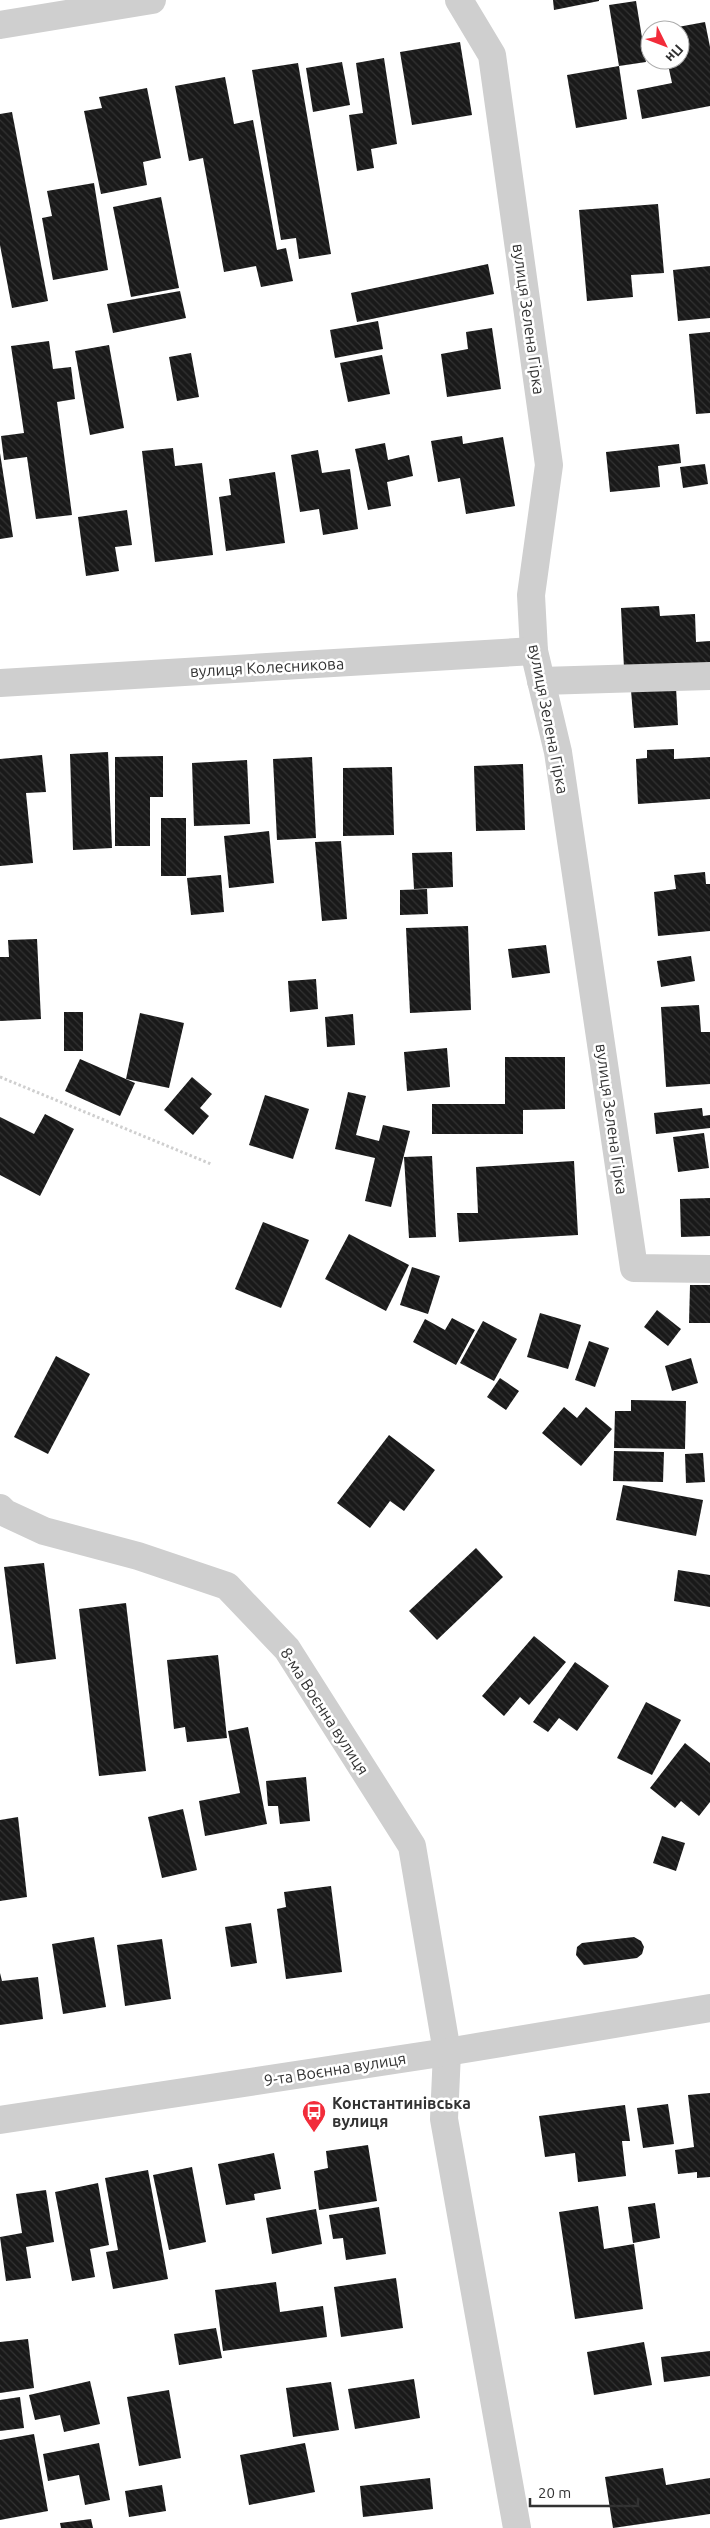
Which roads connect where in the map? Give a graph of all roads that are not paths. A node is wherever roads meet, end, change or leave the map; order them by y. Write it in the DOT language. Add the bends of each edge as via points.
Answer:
graph roads {
  1 [pos="152,0"];
  2 [pos="459,0"];
  3 [pos="0,25"];
  4 [pos="534,652"];
  5 [pos="710,676"];
  6 [pos="541,681"];
  7 [pos="0,683"];
  8 [pos="710,1269"];
  9 [pos="0,1508"];
  10 [pos="710,2008"];
  11 [pos="447,2052"];
  12 [pos="0,2120"];
  13 [pos="517,2528"];
  1 -- 3 [label="street"];
  2 -- 4 [label="street, вулиця Зелена Гірка" via="492,55 549,465 531,595"];
  4 -- 6 [label="street, вулиця Зелена Гірка"];
  4 -- 7 [label="street, вулиця Колесникова"];
  5 -- 6 [label="street"];
  6 -- 8 [label="street, вулиця Зелена Гірка" via="558,752 634,1268"];
  9 -- 11 [label="street, 8-ма Воєнна вулиця" via="44,1531 138,1556 227,1586 287,1649 412,1846"];
  10 -- 11 [label="street, 9-та Воєнна вулиця"];
  11 -- 12 [label="street, 9-та Воєнна вулиця"];
  11 -- 13 [label="street" via="444,2119"];
}
